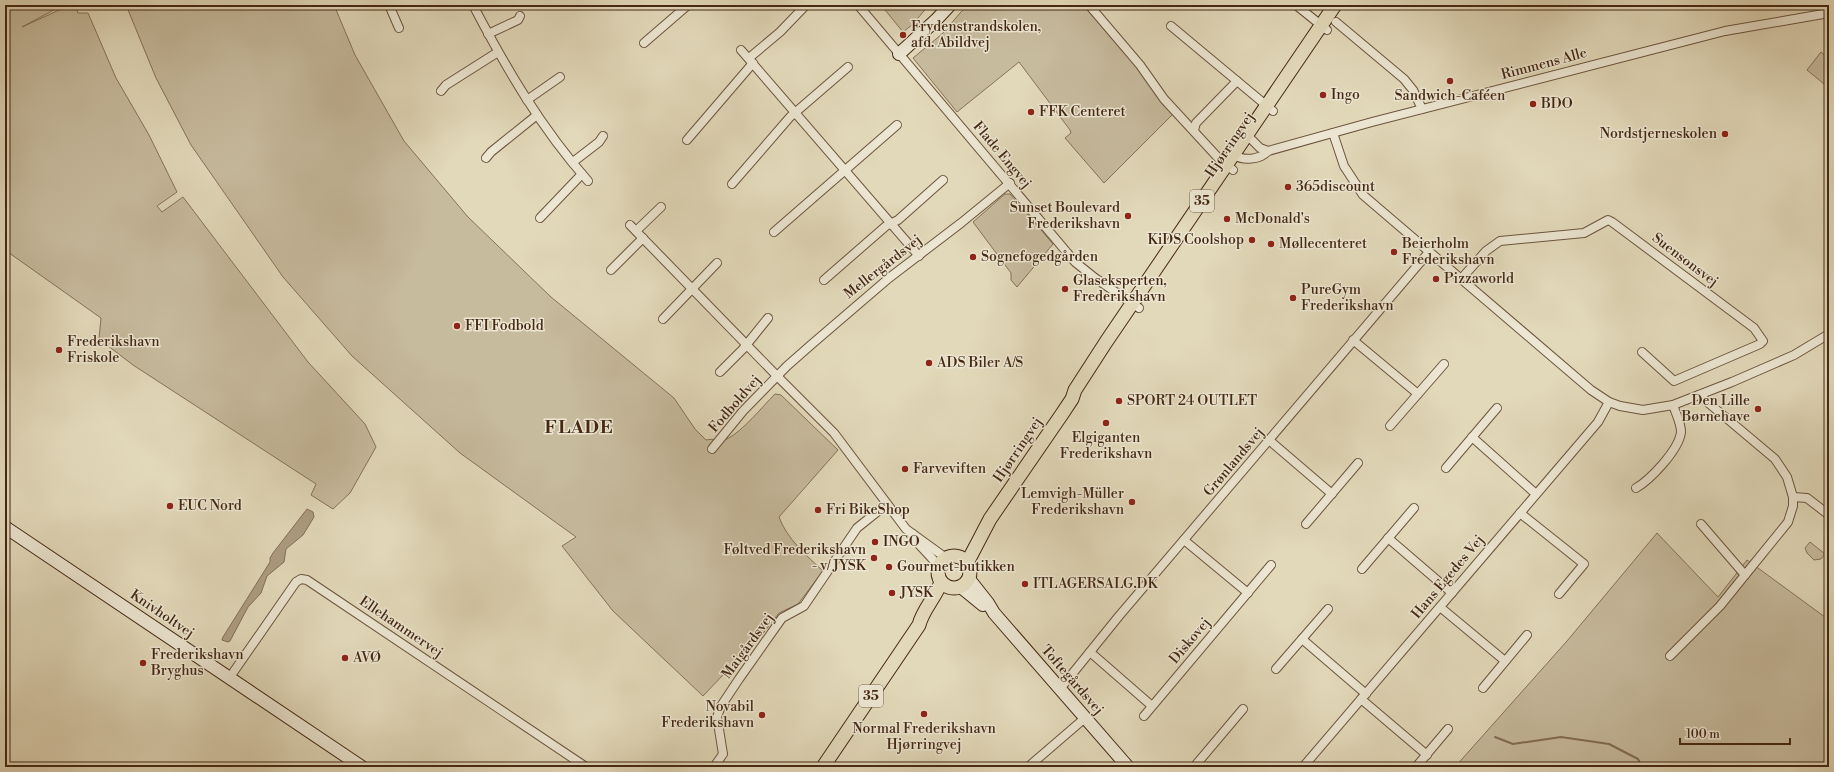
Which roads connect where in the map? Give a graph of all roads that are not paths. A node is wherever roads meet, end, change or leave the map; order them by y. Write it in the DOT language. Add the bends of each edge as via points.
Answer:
graph roads {
  1 [pos="389,5"];
  2 [pos="473,5"];
  3 [pos="806,5"];
  4 [pos="858,5"];
  5 [pos="950,5"];
  6 [pos="1089,5"];
  7 [pos="1296,5"];
  8 [pos="1335,5"];
  9 [pos="1343,5"];
  10 [pos="690,6"];
  11 [pos="1829,14"];
  12 [pos="520,16"];
  13 [pos="1171,26"];
  14 [pos="1328,26"];
  15 [pos="399,28"];
  16 [pos="488,34"];
  17 [pos="644,43"];
  18 [pos="742,50"];
  19 [pos="498,52"];
  20 [pos="899,54"];
  21 [pos="751,61"];
  22 [pos="848,67"];
  23 [pos="560,77"];
  24 [pos="1237,81"];
  25 [pos="441,91"];
  26 [pos="527,100"];
  27 [pos="1270,108"];
  28 [pos="1422,109"];
  29 [pos="795,112"];
  30 [pos="537,115"];
  31 [pos="897,125"];
  32 [pos="1194,130"];
  33 [pos="1333,133"];
  34 [pos="603,136"];
  35 [pos="1250,138"];
  36 [pos="687,140"];
  37 [pos="1268,151"];
  38 [pos="486,158"];
  39 [pos="573,162"];
  40 [pos="1233,162"];
  41 [pos="845,170"];
  42 [pos="943,180"];
  43 [pos="732,184"];
  44 [pos="1010,184"];
  45 [pos="661,207"];
  46 [pos="540,218"];
  47 [pos="891,223"];
  48 [pos="774,232"];
  49 [pos="643,238"];
  50 [pos="1429,252"];
  51 [pos="919,256"];
  52 [pos="717,263"];
  53 [pos="611,270"];
  54 [pos="1461,279"];
  55 [pos="824,280"];
  56 [pos="692,289"];
  57 [pos="1136,305"];
  58 [pos="768,318"];
  59 [pos="663,319"];
  60 [pos="1829,334"];
  61 [pos="1353,340"];
  62 [pos="746,345"];
  63 [pos="1642,352"];
  64 [pos="1444,364"];
  65 [pos="720,372"];
  66 [pos="777,376"];
  67 [pos="1418,394"];
  68 [pos="1699,395"];
  69 [pos="1609,402"];
  70 [pos="1673,405"];
  71 [pos="1497,408"];
  72 [pos="1390,426"];
  73 [pos="1472,438"];
  74 [pos="1270,440"];
  75 [pos="712,449"];
  76 [pos="1358,463"];
  77 [pos="1446,468"];
  78 [pos="1636,488"];
  79 [pos="1332,494"];
  80 [pos="1536,494"];
  81 [pos="1793,497"];
  82 [pos="888,504"];
  83 [pos="1414,508"];
  84 [pos="1520,513"];
  85 [pos="1829,515"];
  86 [pos="1306,524"];
  87 [pos="1701,524"];
  88 [pos="5,527"];
  89 [pos="1388,538"];
  90 [pos="1184,540"];
  91 [pos="952,561"];
  92 [pos="1271,565"];
  93 [pos="1362,569"];
  94 [pos="1745,575"];
  95 [pos="956,584"];
  96 [pos="1248,592"];
  97 [pos="1452,593"];
  98 [pos="1560,594"];
  99 [pos="1440,606"];
  100 [pos="1328,610"];
  101 [pos="1527,635"];
  102 [pos="1302,639"];
  103 [pos="1090,652"];
  104 [pos="1670,656"];
  105 [pos="1505,662"];
  106 [pos="1276,669"];
  107 [pos="230,677"];
  108 [pos="1483,688"];
  109 [pos="1060,689"];
  110 [pos="1363,696"];
  111 [pos="1152,706"];
  112 [pos="1244,709"];
  113 [pos="1144,716"];
  114 [pos="1084,718"];
  115 [pos="1448,729"];
  116 [pos="1427,754"];
  117 [pos="362,767"];
  118 [pos="586,767"];
  119 [pos="714,767"];
  120 [pos="823,767"];
  121 [pos="1028,767"];
  122 [pos="1128,767"];
  123 [pos="1194,767"];
  124 [pos="1303,767"];
  125 [pos="1416,767"];
  1 -- 15 [label="street"];
  2 -- 16 [label="street"];
  3 -- 21 [label="street"];
  4 -- 20 [label="street, Flade Engvej"];
  5 -- 20 [label="street"];
  6 -- 32 [label="street" via="1140,65 1164,99"];
  7 -- 14 [label="street"];
  8 -- 14 [label="main road, Hjørringvej / 35"];
  9 -- 14 [label="main road, Hjørringvej / 35"];
  10 -- 17 [label="street"];
  11 -- 28 [label="street, Rimmens Alle" via="1725,32"];
  12 -- 16 [label="street" via="518,20"];
  13 -- 24 [label="street"];
  14 -- 27 [label="main road, Hjørringvej / 35"];
  14 -- 28 [label="street" via="1404,78"];
  16 -- 19 [label="street"];
  18 -- 21 [label="street"];
  19 -- 25 [label="street" via="446,85"];
  19 -- 26 [label="street"];
  20 -- 44 [label="street, Flade Engvej"];
  21 -- 29 [label="street"];
  21 -- 36 [label="street"];
  22 -- 29 [label="street"];
  23 -- 26 [label="street"];
  24 -- 27 [label="street"];
  24 -- 32 [label="street" via="1196,123"];
  26 -- 30 [label="street"];
  27 -- 35 [label="main road, Hjørringvej / 35"];
  28 -- 33 [label="street, Rimmens Alle"];
  29 -- 41 [label="street"];
  29 -- 43 [label="street"];
  30 -- 38 [label="street"];
  30 -- 39 [label="street"];
  31 -- 41 [label="street"];
  32 -- 40 [label="street"];
  33 -- 37 [label="street, Rimmens Alle"];
  33 -- 50 [label="street" via="1344,166 1358,189"];
  34 -- 39 [label="street"];
  35 -- 37 [label="street" via="1260,148"];
  35 -- 40 [label="main road, Hjørringvej / 35"];
  37 -- 40 [label="street, Rimmens Alle"];
  39 -- 46 [label="street" via="585,177"];
  40 -- 57 [label="main road, Hjørringvej / 35"];
  41 -- 47 [label="street"];
  41 -- 48 [label="street"];
  42 -- 47 [label="street" via="898,220"];
  44 -- 51 [label="street, Mellergårdsvej"];
  44 -- 57 [label="street, Flade Engvej" via="1075,262"];
  45 -- 49 [label="street" via="633,228"];
  47 -- 51 [label="street"];
  47 -- 55 [label="street"];
  49 -- 53 [label="street"];
  49 -- 56 [label="street"];
  50 -- 54 [label="street"];
  50 -- 61 [label="street, Grønlandsvej"];
  51 -- 66 [label="street, Mellergårdsvej" via="852,309"];
  52 -- 56 [label="street"];
  54 -- 63 [label="street, Suensonsvej" via="1486,251 1500,241 1584,233 1608,220 1754,328 1763,341 1674,381"];
  54 -- 69 [label="street" via="1591,390"];
  56 -- 59 [label="street"];
  56 -- 62 [label="street"];
  57 -- 91 [label="main road, Hjørringvej / 35" via="1075,390 1072,399 990,520"];
  58 -- 62 [label="street"];
  60 -- 68 [label="street" via="1794,355"];
  61 -- 67 [label="street"];
  61 -- 74 [label="street, Grønlandsvej"];
  62 -- 65 [label="street"];
  62 -- 66 [label="street"];
  64 -- 67 [label="street"];
  66 -- 75 [label="street, Fodboldvej" via="743,411"];
  66 -- 82 [label="street" via="834,433"];
  67 -- 72 [label="street"];
  68 -- 70 [label="street"];
  68 -- 81 [label="street" via="1775,460 1788,477"];
  69 -- 70 [label="street" via="1643,410"];
  69 -- 80 [label="street, Hans Egedes Vej" via="1598,422"];
  70 -- 78 [label="street" via="1680,423 1676,447 1646,482"];
  71 -- 73 [label="street"];
  73 -- 77 [label="street"];
  73 -- 80 [label="street"];
  74 -- 79 [label="street"];
  74 -- 90 [label="street, Grønlandsvej"];
  76 -- 79 [label="street"];
  79 -- 86 [label="street"];
  80 -- 84 [label="street, Hans Egedes Vej"];
  81 -- 85 [label="street" via="1808,498"];
  81 -- 94 [label="street" via="1788,522"];
  82 -- 91 [label="street" via="913,534"];
  82 -- 119 [label="street, Maigårdsvej" via="857,528 804,606 782,618 721,706 718,717 723,754"];
  83 -- 89 [label="street"];
  84 -- 97 [label="street, Hans Egedes Vej"];
  84 -- 98 [label="street" via="1584,564"];
  87 -- 94 [label="street"];
  88 -- 107 [label="street, Knivholtvej"];
  89 -- 93 [label="street"];
  89 -- 97 [label="street"];
  90 -- 96 [label="street"];
  90 -- 103 [label="street, Grønlandsvej"];
  91 -- 95 [label="main road" via="938,571"];
  91 -- 95 [label="main road" via="970,571"];
  92 -- 96 [label="street, Diskovej"];
  94 -- 104 [label="street" via="1720,606"];
  95 -- 109 [label="street, Toftegårdsvej" via="994,613"];
  95 -- 120 [label="main road, 35" via="939,589 919,625"];
  96 -- 111 [label="street, Diskovej"];
  97 -- 99 [label="street, Hans Egedes Vej"];
  99 -- 105 [label="street"];
  99 -- 110 [label="street, Hans Egedes Vej"];
  100 -- 102 [label="street"];
  101 -- 105 [label="street"];
  102 -- 106 [label="street"];
  102 -- 110 [label="street"];
  103 -- 109 [label="street, Grønlandsvej"];
  103 -- 111 [label="street"];
  105 -- 108 [label="street"];
  107 -- 117 [label="street, Knivholtvej"];
  107 -- 118 [label="street, Ellehammervej" via="296,582 301,579 307,580"];
  109 -- 114 [label="street, Toftegårdsvej"];
  110 -- 116 [label="street"];
  110 -- 124 [label="street, Hans Egedes Vej"];
  111 -- 113 [label="street, Diskovej"];
  112 -- 123 [label="street"];
  114 -- 121 [label="street"];
  114 -- 122 [label="street, Toftegårdsvej"];
  115 -- 116 [label="street"];
  116 -- 125 [label="street"];
}
